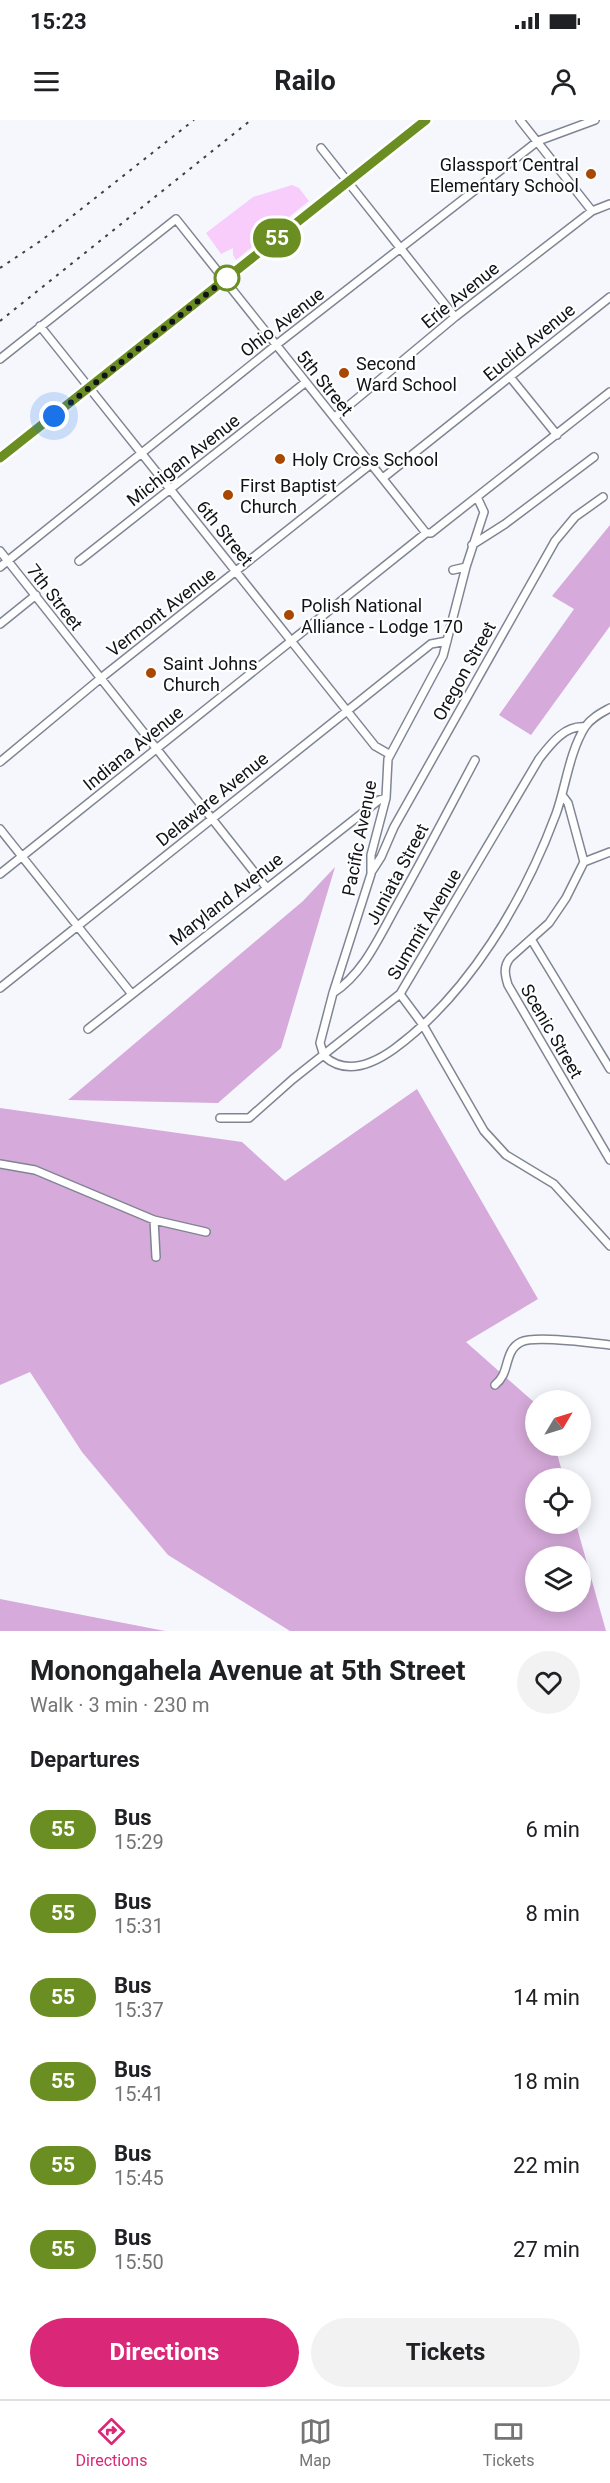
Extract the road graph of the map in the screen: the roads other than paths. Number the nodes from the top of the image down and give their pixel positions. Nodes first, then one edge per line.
1 (426, 120) edge
2 (520, 120) edge
3 (595, 120) edge
4 (538, 141) junction
5 (321, 148) dead end
6 (348, 182) junction
7 (610, 204) edge
8 (592, 210) junction
9 (401, 248) junction
10 (225, 279) junction
11 (610, 297) edge
12 (455, 317) junction
13 (40, 326) junction
14 (276, 345) junction
15 (0, 359) edge
16 (510, 377) junction
17 (306, 382) junction
18 (89, 388) junction
19 (610, 392) edge
20 (335, 417) junction
21 (557, 435) junction
22 (143, 454) junction
23 (594, 457) dead end
24 (0, 458) edge
25 (370, 464) junction
26 (383, 478) junction
27 (170, 489) junction
28 (477, 497) junction
29 (603, 498) dead end
30 (428, 533) junction
31 (472, 545) junction
32 (0, 551) edge
33 (8, 561) junction
34 (79, 561) dead end
35 (0, 567) edge
36 (466, 567) junction
37 (453, 570) dead end
38 (237, 571) junction
39 (36, 595) junction
40 (0, 624) edge
41 (291, 641) junction
42 (447, 641) junction
43 (101, 678) junction
44 (610, 708) edge
45 (347, 711) junction
46 (585, 727) junction
47 (157, 749) junction
48 (389, 754) junction
49 (475, 760) dead end
50 (0, 762) edge
51 (562, 795) junction
52 (386, 798) junction
53 (212, 818) junction
54 (0, 829) edge
55 (610, 852) edge
56 (22, 857) junction
57 (584, 862) junction
58 (0, 874) edge
59 (371, 874) junction
60 (266, 887) junction
61 (78, 926) junction
62 (531, 939) junction
63 (0, 988) edge
64 (131, 993) junction
65 (333, 993) junction
66 (400, 994) junction
67 (423, 1025) junction
68 (88, 1029) dead end
69 (324, 1056) junction
70 (610, 1069) edge
71 (220, 1118) dead end
72 (610, 1160) edge
73 (0, 1164) edge
74 (154, 1220) junction
75 (206, 1232) dead end
76 (610, 1246) edge
77 (156, 1257) dead end
78 (610, 1344) edge
79 (495, 1385) dead end

1 - 6 main road
2 - 4 street
3 - 4 street, Ohio Avenue
4 - 8 street
4 - 9 street, Ohio Avenue
5 - 6 street
6 - 9 street
6 - 10 main road
7 - 8 street, Erie Avenue
8 - 12 street, Erie Avenue
9 - 12 street
9 - 14 street, Ohio Avenue
10 - 13 street, 5th Street
10 - 14 street, 5th Street
10 - 18 main road
11 - 16 street, Euclid Avenue
12 - 20 street, Erie Avenue
13 - 15 street
13 - 18 street, 6th Street
14 - 17 street, 5th Street
14 - 22 street, Ohio Avenue
16 - 21 street
16 - 26 street, Euclid Avenue
17 - 20 street, 5th Street
17 - 27 street, Michigan Avenue
18 - 22 street, 6th Street
18 - 24 main road
19 - 21 street, Indiana Avenue
20 - 25 street, 5th Street
21 - 28 street, Indiana Avenue
22 - 27 street, 6th Street
22 - 33 street, Ohio Avenue
23 - 31 street
25 - 26 street, 5th Street
25 - 38 street, Vermont Avenue
26 - 30 street, 5th Street
27 - 34 street, Michigan Avenue
27 - 38 street, 6th Street
28 - 30 street, Indiana Avenue
28 - 31 street, Pacific Avenue
29 - 59 street, Oregon Street
30 - 41 street, Indiana Avenue
31 - 36 street, Pacific Avenue
32 - 33 street, 7th Street
33 - 35 street, Ohio Avenue
33 - 39 street, 7th Street
36 - 37 street
36 - 42 street, Pacific Avenue
38 - 41 street, 6th Street
38 - 43 street, Vermont Avenue
39 - 40 street
39 - 43 street, 7th Street
41 - 45 street, 6th Street
41 - 47 street, Indiana Avenue
42 - 45 street, Delaware Avenue
42 - 48 street, Pacific Avenue
43 - 47 street, 7th Street
43 - 50 street, Vermont Avenue
44 - 46 street
45 - 48 street, 6th Street
45 - 53 street, Delaware Avenue
46 - 51 street
46 - 66 street, Summit Avenue
47 - 53 street, 7th Street
47 - 56 street, Indiana Avenue
48 - 52 street, Pacific Avenue
49 - 65 street, Juniata Street
51 - 57 street
51 - 67 street
52 - 59 street, Pacific Avenue
52 - 60 street, Maryland Avenue
53 - 60 street, 7th Street
53 - 61 street, Delaware Avenue
54 - 56 street
55 - 57 street
56 - 58 street, Indiana Avenue
56 - 61 street
57 - 62 street, Scenic Street
59 - 65 street, Pacific Avenue
60 - 64 street, Maryland Avenue
61 - 63 street, Delaware Avenue
61 - 64 street
62 - 70 street
62 - 72 street, Scenic Street
64 - 68 street, Maryland Avenue
65 - 69 street, Pacific Avenue
66 - 67 street
66 - 69 street, Summit Avenue
67 - 69 street
67 - 76 street
69 - 71 street, Summit Avenue
73 - 74 street
74 - 75 street
74 - 77 street
78 - 79 street

